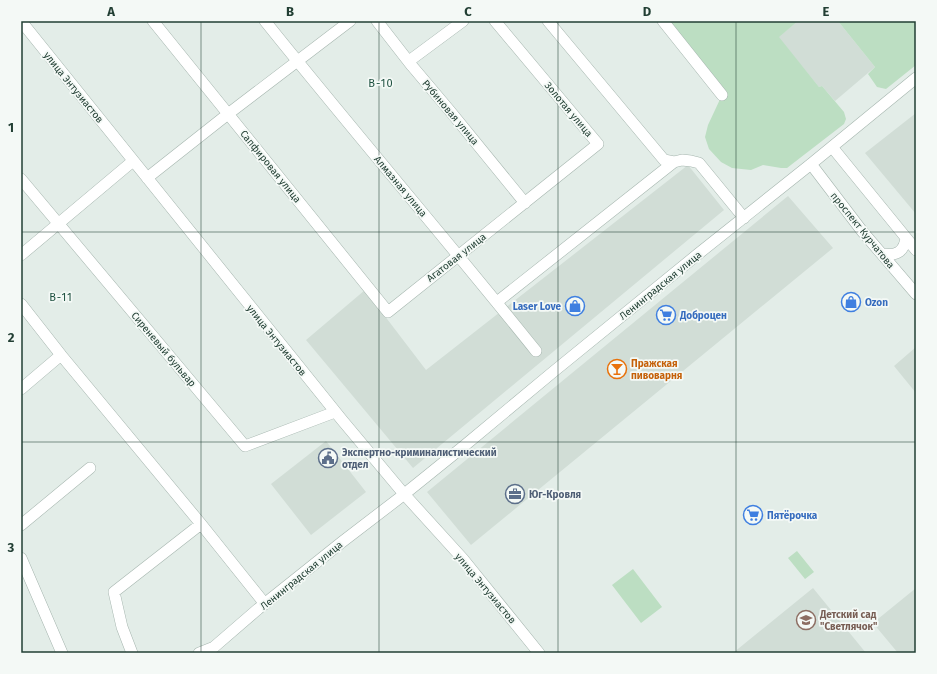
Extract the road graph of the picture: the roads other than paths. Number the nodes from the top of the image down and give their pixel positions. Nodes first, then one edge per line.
1 (21, 21) edge
2 (152, 21) edge
3 (265, 21) edge
4 (350, 21) edge
5 (377, 21) edge
6 (463, 21) edge
7 (495, 21) edge
8 (548, 21) edge
9 (663, 21) edge
10 (409, 61) junction
11 (298, 62) junction
12 (916, 79) edge
13 (722, 95) dead end
14 (228, 114) junction
15 (833, 147) junction
16 (133, 161) junction
17 (674, 162) junction
18 (812, 165) junction
19 (147, 178) junction
20 (21, 179) edge
21 (525, 203) junction
22 (744, 218) junction
23 (59, 224) junction
24 (906, 238) junction
25 (916, 250) edge
26 (883, 254) junction
27 (21, 255) edge
28 (459, 255) junction
29 (916, 294) edge
30 (497, 302) junction
31 (21, 304) edge
32 (388, 312) joint
33 (536, 351) dead end
34 (61, 355) junction
35 (21, 389) edge
36 (335, 412) junction
37 (90, 468) dead end
38 (404, 496) junction
39 (21, 524) edge
40 (201, 524) junction
41 (21, 558) edge
42 (265, 604) junction
43 (62, 653) edge
44 (132, 653) edge
45 (199, 653) edge
46 (532, 653) edge
47 (539, 653) edge

1 - 16 street, улица Энтузиастов
2 - 14 street, Сапфировая улица
3 - 11 street, Алмазная улица
4 - 11 street
5 - 10 street, Рубиновая улица
6 - 10 street
7 - 21 street, Золотая улица
8 - 17 street
9 - 13 street
10 - 21 street, Рубиновая улица
11 - 14 street
11 - 28 street, Алмазная улица
12 - 15 street, Ленинградская улица
14 - 19 street
14 - 32 street, Сапфировая улица
15 - 18 street, Ленинградская улица
15 - 24 street
16 - 19 street, улица Энтузиастов
16 - 23 street
17 - 22 street
17 - 30 street
18 - 22 street, Ленинградская улица
18 - 26 street, проспект Курчатова
18 - 38 street
19 - 36 street, улица Энтузиастов
20 - 23 street, Сиреневый бульвар
21 - 28 street, Агатовая улица
22 - 38 street, Ленинградская улица
23 - 27 street
23 - 36 street, Сиреневый бульвар
24 - 25 street
24 - 26 street
26 - 29 street, проспект Курчатова
28 - 30 street, Алмазная улица
28 - 32 street, Агатовая улица
30 - 33 street, Алмазная улица
31 - 34 street
34 - 35 street
34 - 40 street
36 - 38 street, улица Энтузиастов
37 - 39 street
38 - 42 street, Ленинградская улица
38 - 46 street
38 - 47 street, улица Энтузиастов
40 - 42 street
40 - 44 street
41 - 43 street
42 - 45 street, Ленинградская улица

